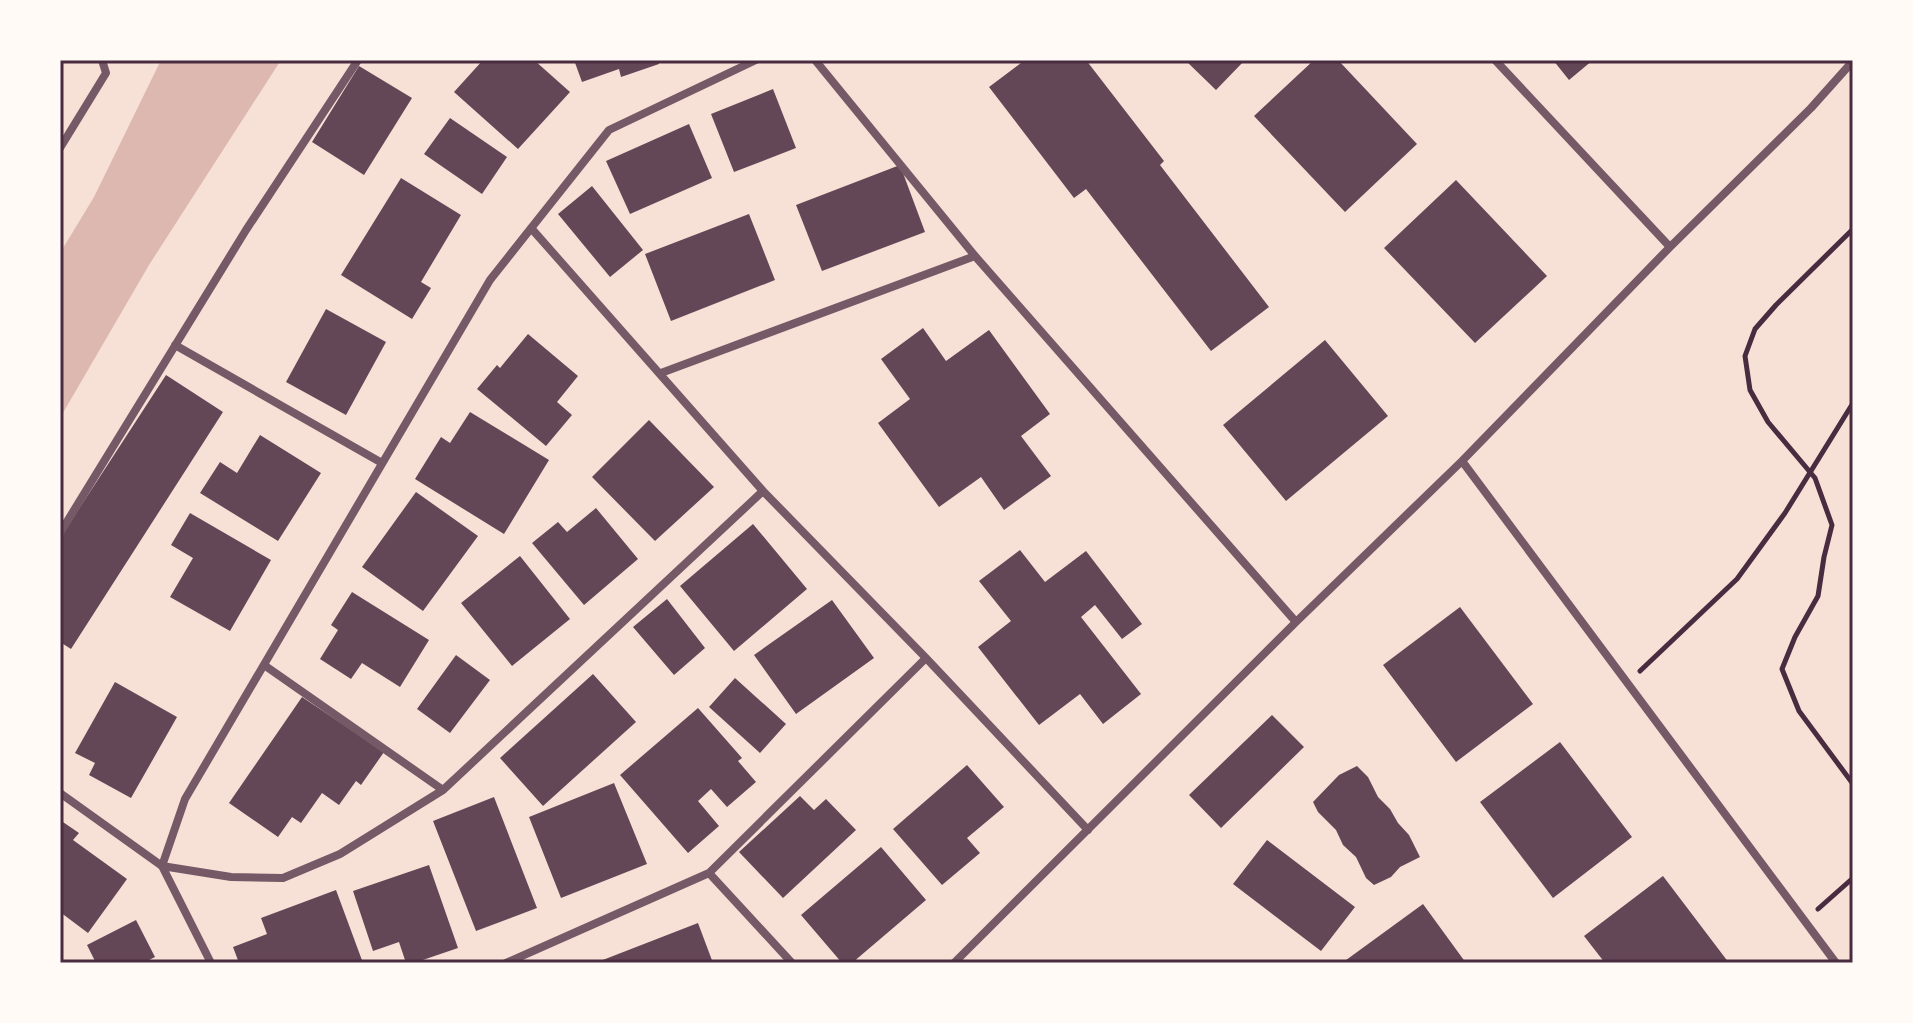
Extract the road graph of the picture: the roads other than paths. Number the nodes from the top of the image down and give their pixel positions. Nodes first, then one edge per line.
1 (102, 60) edge
2 (358, 60) edge
3 (756, 60) edge
4 (815, 60) edge
5 (1495, 60) edge
6 (1853, 61) edge
7 (60, 148) edge
8 (531, 228) junction
9 (1670, 247) junction
10 (975, 256) junction
11 (175, 345) junction
12 (661, 373) junction
13 (1462, 461) junction
14 (382, 463) junction
15 (763, 491) junction
16 (60, 533) edge
17 (1296, 622) junction
18 (926, 658) junction
19 (264, 665) junction
20 (443, 790) junction
21 (60, 793) edge
22 (1088, 830) junction
23 (162, 866) junction
24 (709, 873) junction
25 (211, 963) edge
26 (506, 963) edge
27 (792, 963) edge
28 (954, 963) edge
29 (1835, 963) edge

1 - 7 street
2 - 11 street
3 - 8 street
4 - 10 street
5 - 9 street
6 - 9 street
8 - 12 street
8 - 14 street
9 - 13 street
10 - 12 street
10 - 17 street
11 - 14 street
11 - 16 street
12 - 15 street
13 - 17 street
13 - 29 street
14 - 19 street
15 - 18 street
15 - 20 street
17 - 22 street
18 - 22 street
18 - 24 street
19 - 20 street
19 - 23 street
20 - 23 street
21 - 23 street
22 - 28 street
23 - 25 street
24 - 26 street
24 - 27 street

